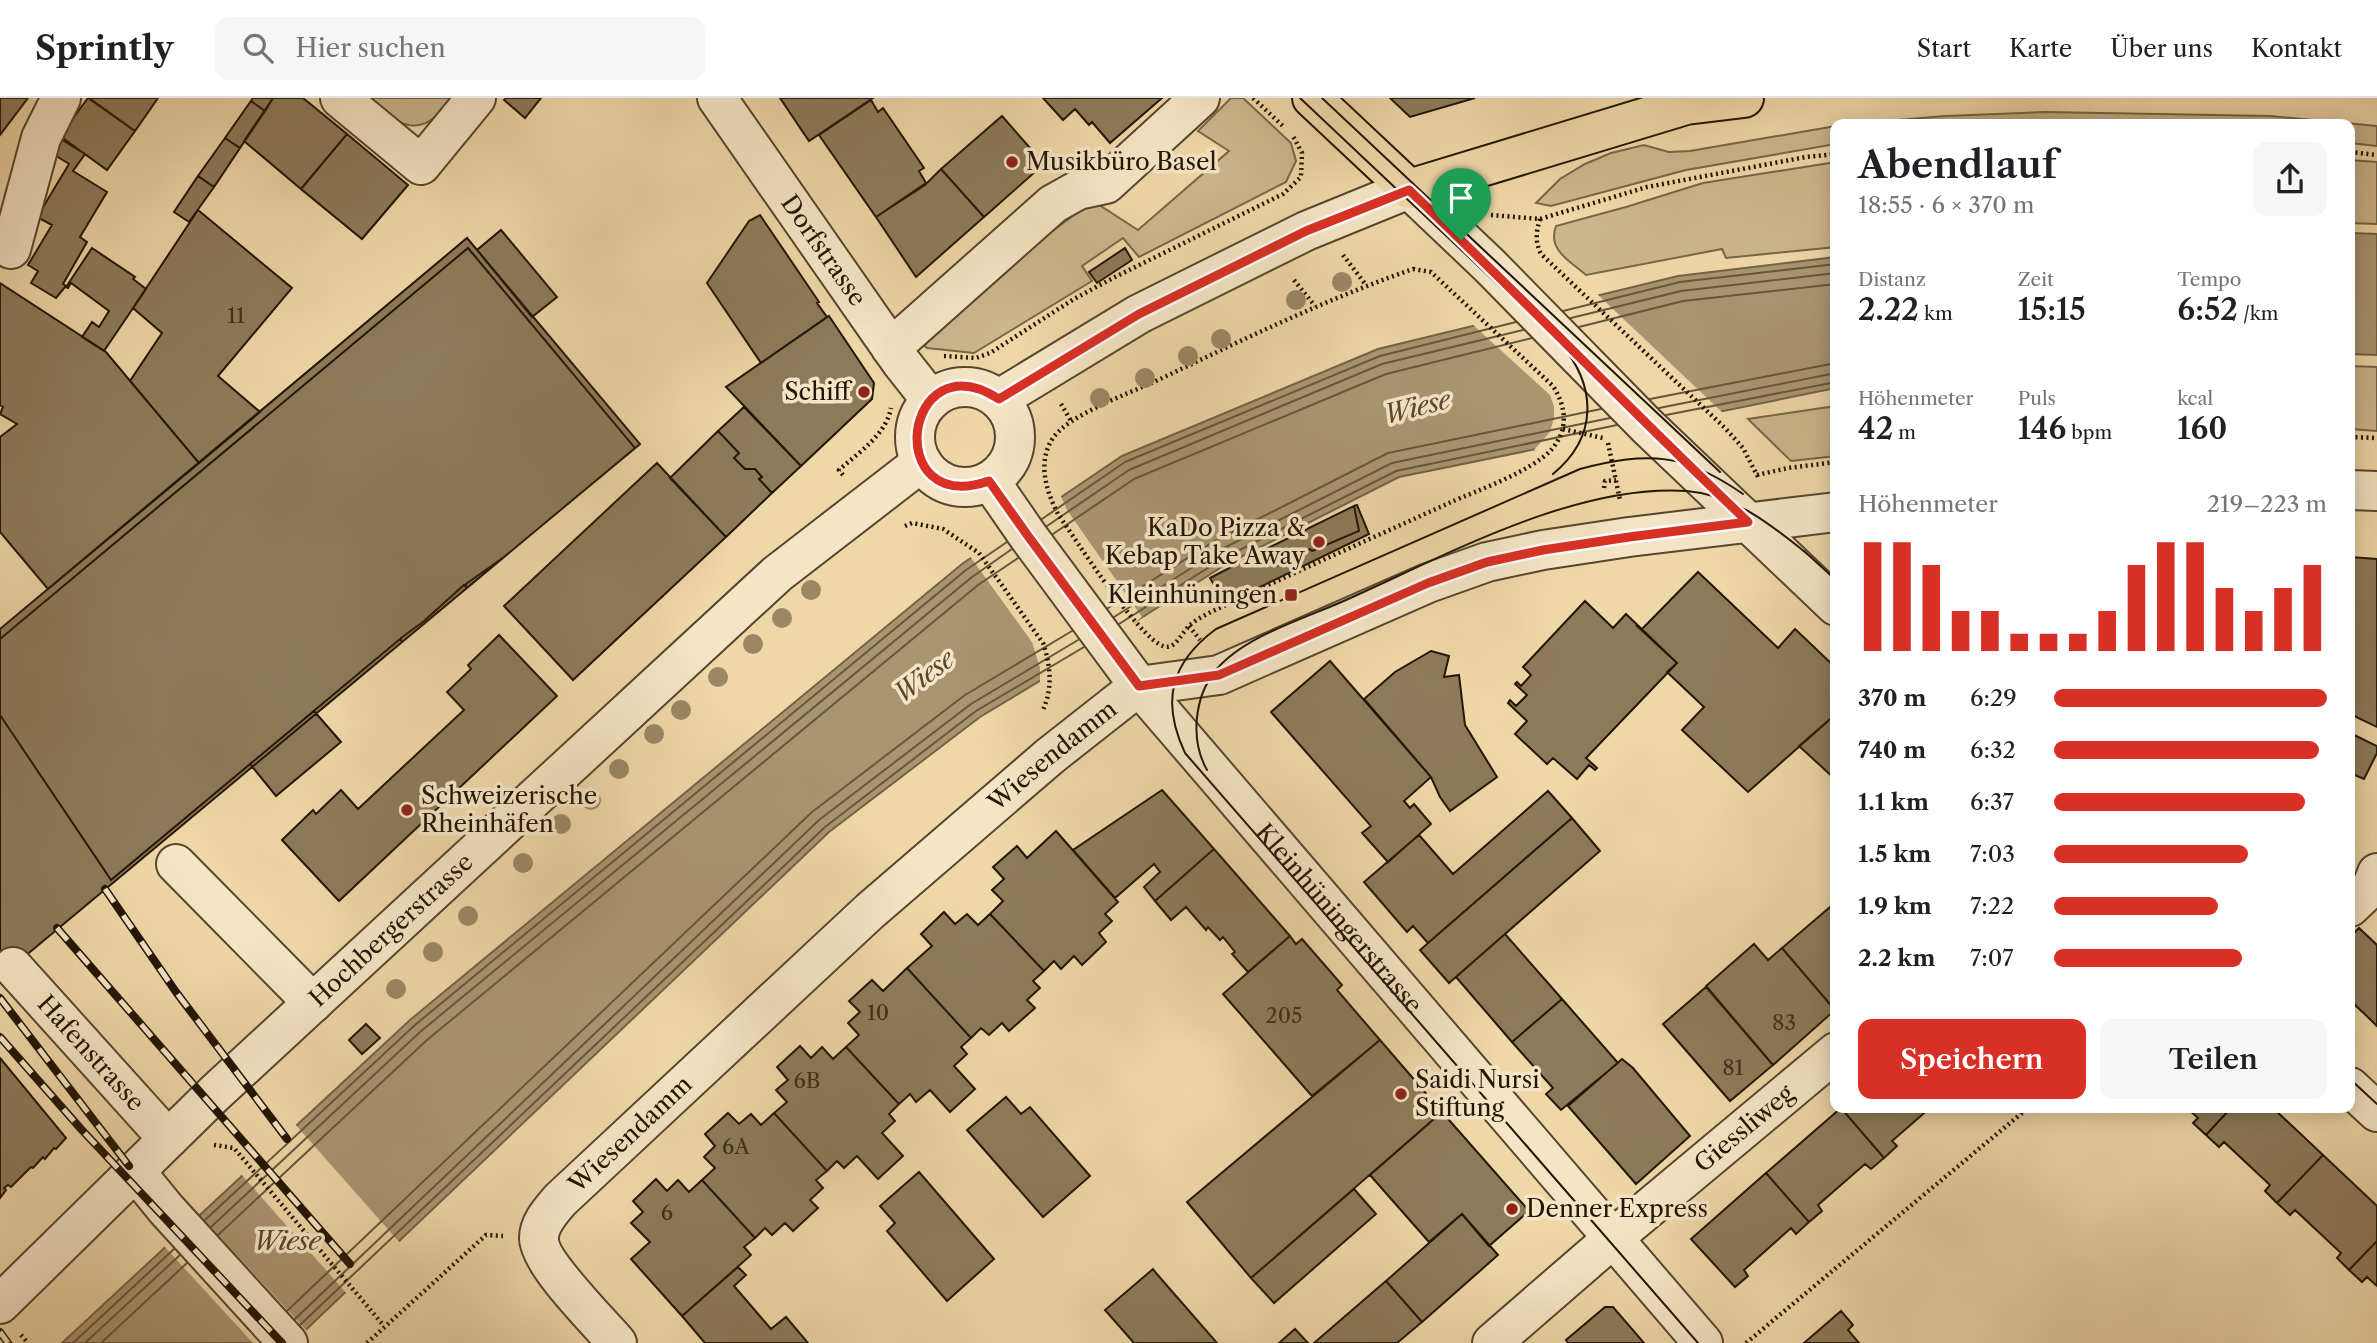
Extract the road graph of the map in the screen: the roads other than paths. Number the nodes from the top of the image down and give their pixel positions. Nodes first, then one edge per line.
1 (61, 98) edge
2 (340, 98) edge
3 (476, 98) edge
4 (717, 98) edge
5 (1199, 98) edge
6 (1312, 98) edge
7 (1744, 98) edge
8 (1409, 190) junction
9 (11, 249) dead end
10 (891, 348) junction
11 (999, 399) junction
12 (931, 400) junction
13 (922, 462) junction
14 (995, 489) junction
15 (2355, 490) edge
16 (2377, 491) edge
17 (1830, 513) edge
18 (1748, 522) junction
19 (1830, 600) edge
20 (1129, 672) junction
21 (176, 864) dead end
22 (2377, 873) edge
23 (2355, 902) edge
24 (13, 967) dead end
25 (313, 1003) junction
26 (1830, 1057) edge
27 (2355, 1092) edge
28 (2377, 1112) edge
29 (168, 1139) junction
30 (135, 1171) junction
31 (1612, 1239) junction
32 (0, 1304) edge
33 (288, 1343) edge
34 (617, 1343) edge
35 (1492, 1343) edge
36 (1703, 1343) edge

1 - 9 street
2 - 3 street
4 - 10 street, Dorfstrasse
5 - 10 street
6 - 8 main road
7 - 8 main road
8 - 11 street
8 - 18 street
10 - 12 street, Dorfstrasse
11 - 12 street
11 - 14 street
12 - 13 street
13 - 14 street
13 - 25 street, Hochbergerstrasse
14 - 20 street, Kleinhüningerstrasse
15 - 16 street
17 - 18 street, Wiesendamm
18 - 19 street
18 - 20 street, Wiesendamm
20 - 31 street, Kleinhüningerstrasse
20 - 34 street, Wiesendamm
21 - 25 street
22 - 23 street
24 - 29 street, Hafenstrasse
25 - 29 street, Hochbergerstrasse
26 - 31 street, Giessliweg
27 - 28 street
29 - 30 street, Hochbergerstrasse
30 - 32 street, Hochbergerstrasse
30 - 33 street
31 - 35 street, Giessliweg
31 - 36 street, Kleinhüningerstrasse

